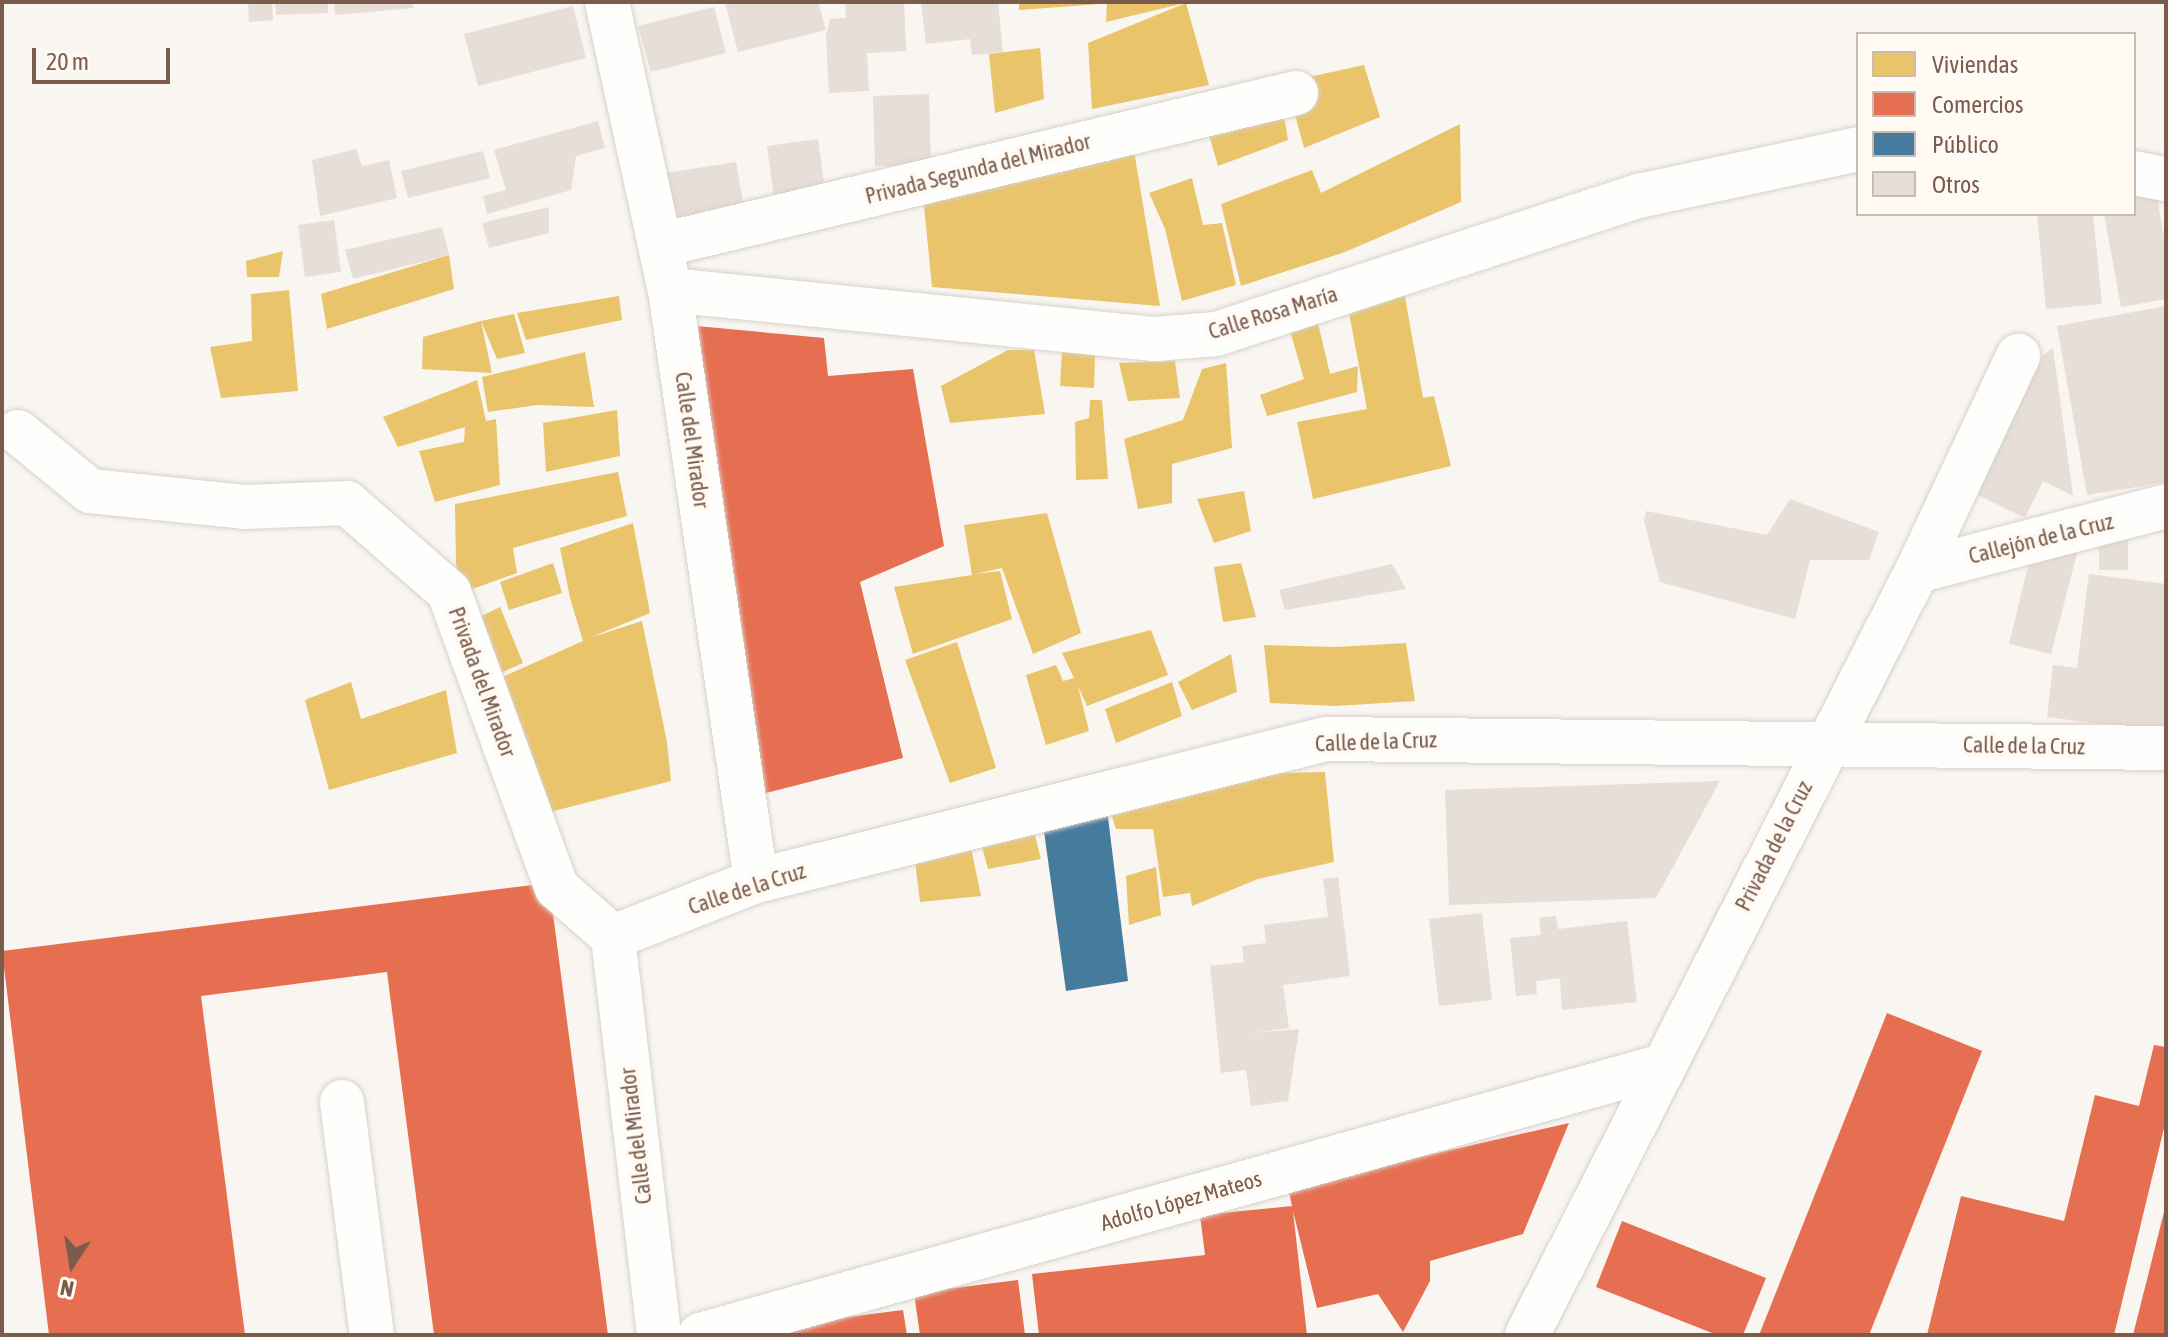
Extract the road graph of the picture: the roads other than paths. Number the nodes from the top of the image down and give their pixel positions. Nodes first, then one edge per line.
1 (614, 4) edge
2 (1296, 93) dead end
3 (1856, 149) edge
4 (2136, 173) edge
5 (2166, 179) edge
6 (661, 245) junction
7 (670, 290) junction
8 (2018, 356) dead end
9 (18, 432) dead end
10 (2166, 506) edge
11 (1917, 571) junction
12 (1826, 744) junction
13 (2166, 748) edge
14 (756, 881) junction
15 (613, 937) junction
16 (1663, 1066) junction
17 (342, 1102) dead end
18 (372, 1335) edge
19 (659, 1335) edge
20 (700, 1335) edge
21 (1527, 1335) edge

1 - 6 street, Calle del Mirador
2 - 6 street, Privada Segunda del Mirador
3 - 7 street, Calle Rosa María
4 - 5 street
6 - 7 street, Calle del Mirador
7 - 14 street, Calle del Mirador
8 - 11 street, Privada de la Cruz
9 - 15 street, Privada del Mirador
10 - 11 street, Callejón de la Cruz
11 - 12 street, Privada de la Cruz
12 - 13 street, Calle de la Cruz
12 - 14 street, Calle de la Cruz
12 - 16 street, Privada de la Cruz
14 - 15 street, Calle de la Cruz
15 - 19 street, Calle del Mirador
16 - 20 street, Adolfo López Mateos
16 - 21 street, Privada de la Cruz
17 - 18 street

